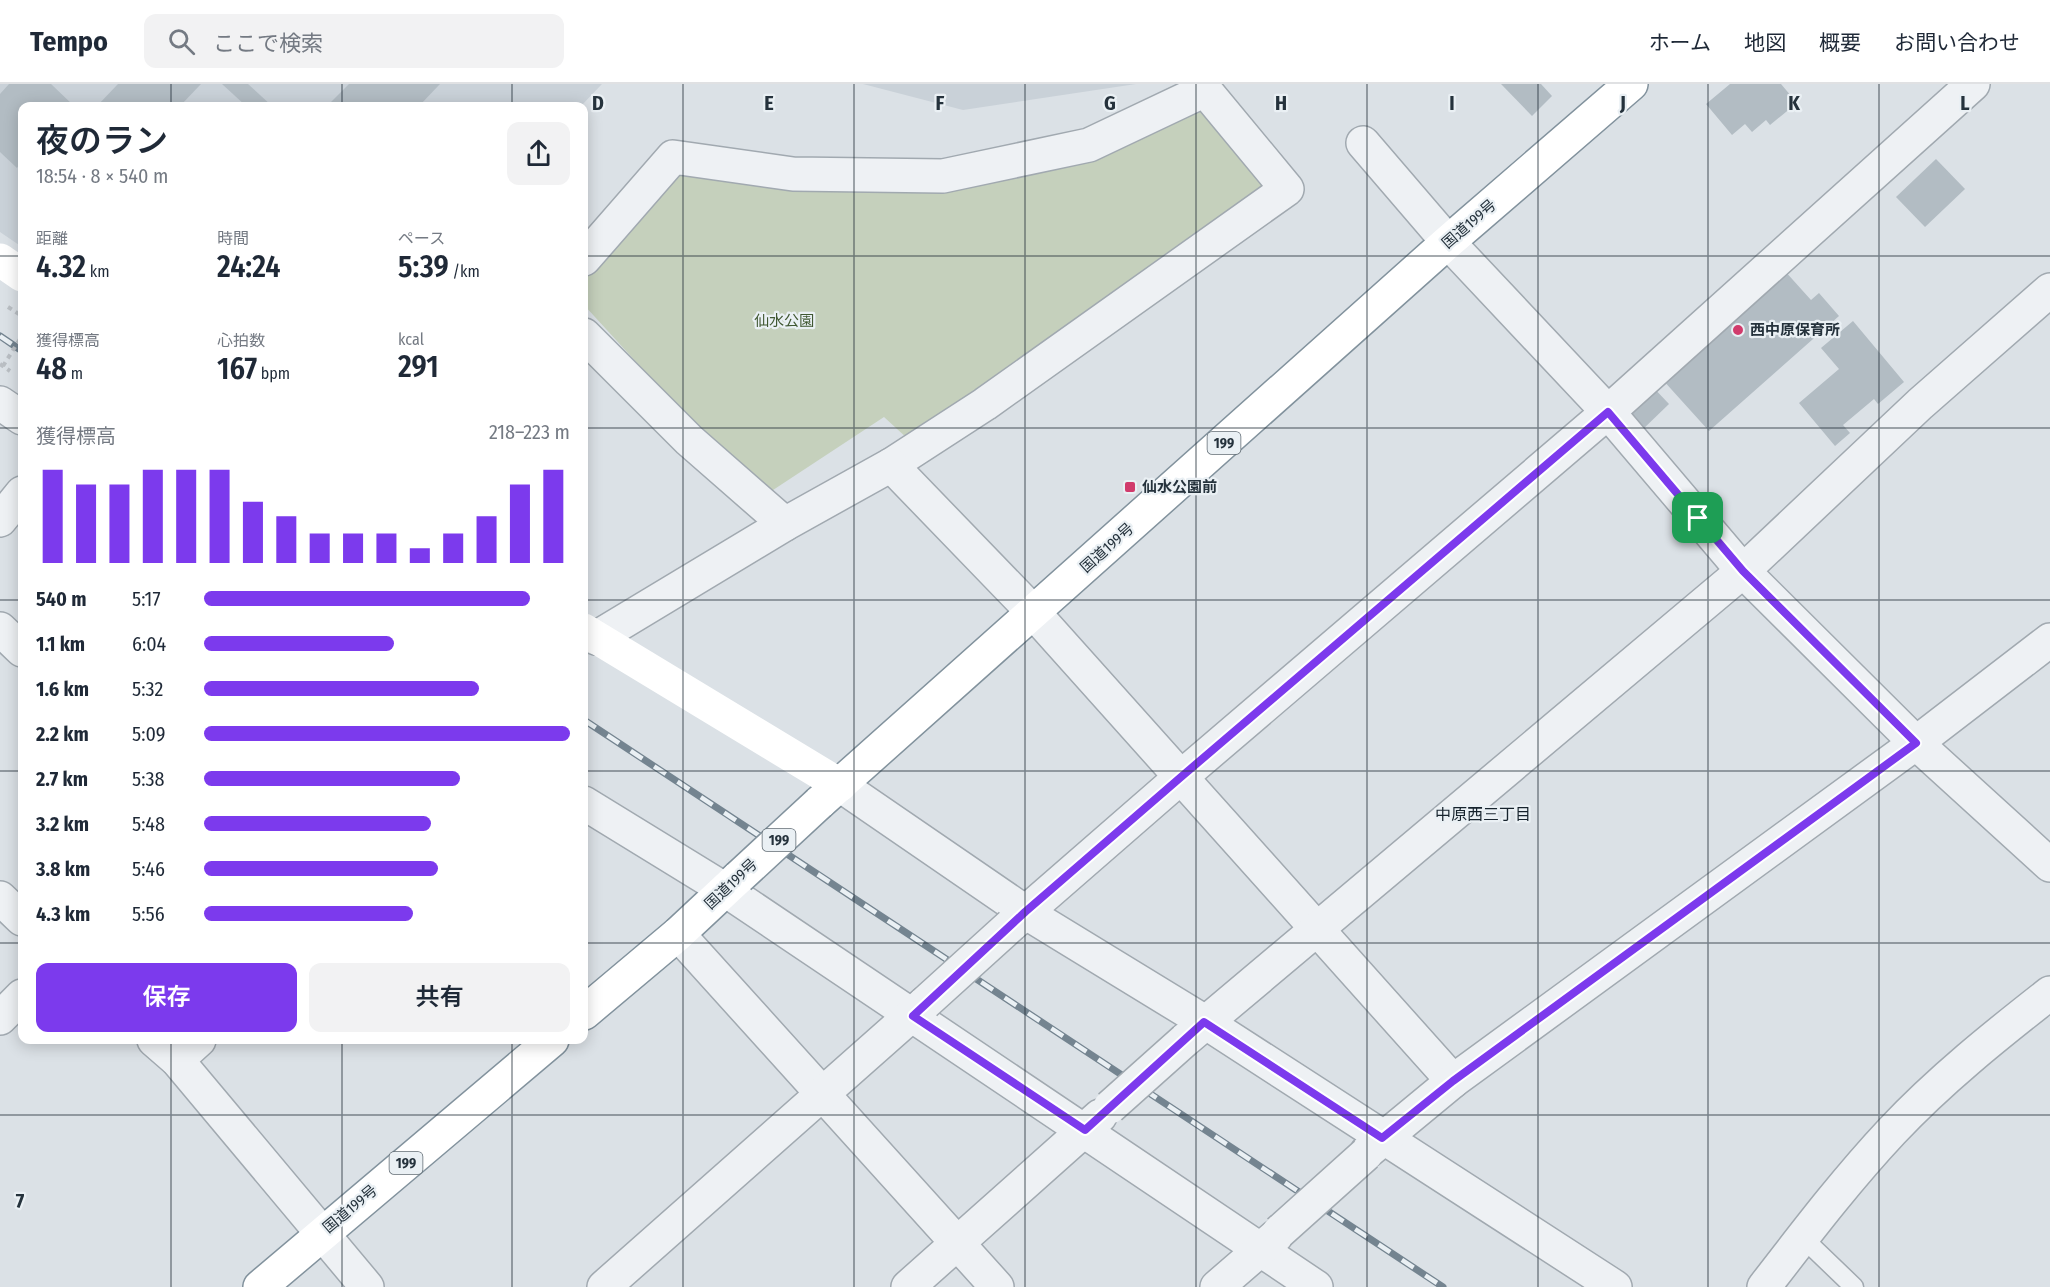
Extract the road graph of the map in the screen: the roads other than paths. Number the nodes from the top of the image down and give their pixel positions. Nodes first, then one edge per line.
1 (1631, 84) edge
2 (1973, 84) edge
3 (1363, 143) dead end
4 (1448, 242) junction
5 (588, 254) edge
6 (0, 260) edge
7 (18, 272) edge
8 (2050, 290) edge
9 (588, 339) edge
10 (0, 403) edge
11 (1608, 412) junction
12 (18, 415) edge
13 (891, 465) junction
14 (18, 498) edge
15 (0, 520) edge
16 (785, 524) junction
17 (1743, 571) junction
18 (1034, 613) junction
19 (0, 629) edge
20 (590, 634) edge
21 (2050, 640) edge
22 (18, 646) edge
23 (1916, 743) junction
24 (1181, 777) junction
25 (830, 794) junction
26 (588, 805) edge
27 (2050, 864) edge
28 (732, 883) junction
29 (0, 898) edge
30 (18, 915) edge
31 (1018, 919) junction
32 (1317, 928) junction
33 (678, 934) junction
34 (2050, 993) edge
35 (18, 1000) edge
36 (588, 1010) edge
37 (919, 1010) junction
38 (0, 1018) edge
39 (1195, 1031) junction
40 (547, 1044) edge
41 (177, 1046) edge
42 (1453, 1081) junction
43 (823, 1094) junction
44 (1085, 1130) junction
45 (1374, 1146) junction
46 (321, 1234) junction
47 (1802, 1237) junction
48 (1269, 1241) junction
49 (958, 1244) junction
50 (260, 1287) edge
51 (367, 1287) edge
52 (604, 1287) edge
53 (908, 1287) edge
54 (997, 1287) edge
55 (1217, 1287) edge
56 (1316, 1287) edge
57 (1616, 1287) edge
58 (1764, 1287) edge
59 (1854, 1287) edge

1 - 4 main road, 国道199号 / 199
2 - 11 street
3 - 4 street
4 - 11 street
4 - 18 main road, 国道199号 / 199
5 - 13 street
6 - 7 main road
8 - 17 street
9 - 16 street
10 - 12 street
11 - 17 street
11 - 24 street
13 - 16 street
13 - 18 street
14 - 15 street
16 - 20 street
17 - 23 street
17 - 32 street
18 - 24 street
18 - 25 main road, 国道199号 / 199
19 - 22 street
20 - 25 main road
21 - 23 street
23 - 27 street
23 - 42 street
24 - 31 street
24 - 32 street
25 - 28 main road, 国道199号 / 199, bridge
25 - 31 street
26 - 28 street
28 - 33 main road, 国道199号 / 199
28 - 37 street
29 - 30 street
31 - 37 street, bridge
31 - 39 street
32 - 39 street
32 - 42 street
33 - 36 main road, 国道199号 / 199
33 - 43 street
34 - 47 street
35 - 38 street
37 - 43 street
37 - 44 street
39 - 44 street, bridge
39 - 45 street
40 - 46 main road, 国道199号 / 199
41 - 46 street
42 - 45 street
43 - 49 street
43 - 52 street
44 - 48 street
44 - 49 street
45 - 48 street, bridge
45 - 57 street
46 - 50 main road, 国道199号 / 199
46 - 51 street
47 - 58 street
47 - 59 lane
48 - 55 street
48 - 56 street
49 - 53 street
49 - 54 street

